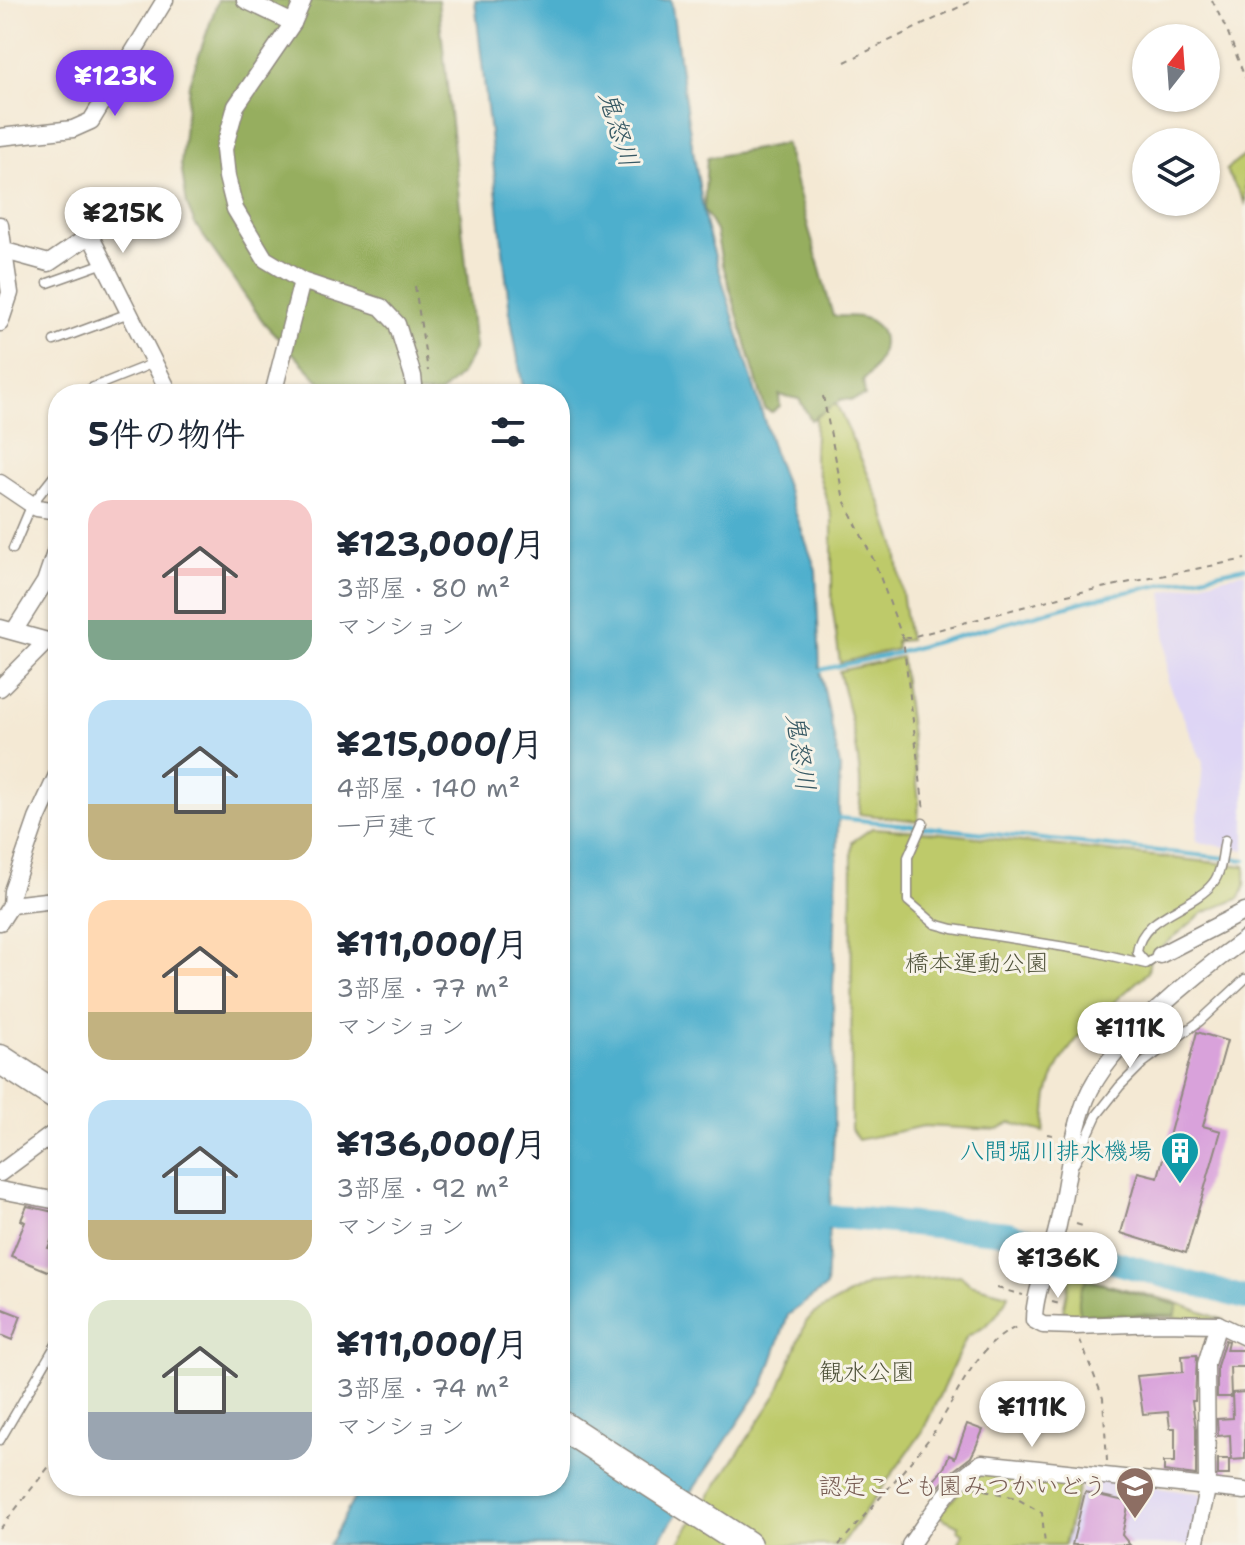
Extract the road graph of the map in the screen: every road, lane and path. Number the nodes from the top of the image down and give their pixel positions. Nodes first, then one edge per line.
1 (165, 0) edge
2 (245, 0) edge
3 (303, 0) edge
4 (974, 0) edge
5 (1212, 0) edge
6 (293, 23) junction
7 (845, 62) dead end
8 (1245, 78) edge
9 (0, 137) edge
10 (0, 225) edge
11 (5, 251) junction
12 (105, 263) junction
13 (302, 281) junction
14 (48, 283) dead end
15 (415, 286) dead end
16 (129, 313) junction
17 (0, 323) edge
18 (54, 341) dead end
19 (155, 363) junction
20 (429, 380) dead end
21 (101, 384) edge
22 (165, 384) edge
23 (276, 384) edge
24 (414, 384) edge
25 (823, 396) dead end
26 (0, 483) edge
27 (48, 484) edge
28 (32, 504) junction
29 (48, 508) edge
30 (13, 549) dead end
31 (1245, 559) edge
32 (48, 573) edge
33 (7, 629) edge
34 (903, 639) junction
35 (48, 641) edge
36 (48, 646) edge
37 (0, 688) edge
38 (48, 795) edge
39 (922, 827) joint
40 (1225, 840) dead end
41 (8, 896) edge
42 (48, 899) edge
43 (1245, 911) edge
44 (0, 922) edge
45 (1245, 939) edge
46 (1153, 959) junction
47 (1245, 979) edge
48 (0, 1059) edge
49 (48, 1090) edge
50 (48, 1137) edge
51 (0, 1173) edge
52 (1066, 1184) junction
53 (0, 1190) edge
54 (48, 1199) edge
55 (997, 1288) dead end
56 (1037, 1298) junction
57 (1034, 1320) junction
58 (1218, 1324) junction
59 (1076, 1326) junction
60 (1245, 1337) edge
61 (48, 1358) edge
62 (570, 1430) edge
63 (0, 1440) edge
64 (48, 1468) edge
65 (1108, 1478) junction
66 (961, 1479) junction
67 (1207, 1489) junction
68 (1245, 1491) edge
69 (0, 1529) edge
70 (747, 1545) edge
71 (839, 1545) edge
72 (910, 1545) edge
73 (1045, 1545) edge
74 (1195, 1545) edge

1 - 9 street
2 - 6 street
3 - 6 street
4 - 7 path
5 - 8 path
6 - 13 street
10 - 11 street
11 - 12 street
11 - 17 street
12 - 14 lane
12 - 16 street
13 - 23 street
13 - 24 street
15 - 20 path
16 - 18 lane
16 - 19 street
19 - 21 lane
19 - 22 street
25 - 34 path
26 - 28 street
27 - 28 lane
28 - 29 street
28 - 30 lane
31 - 34 path
32 - 33 street
33 - 35 street
34 - 39 path
36 - 37 street
38 - 41 street
39 - 46 lane
40 - 46 lane
41 - 42 street
41 - 44 street
43 - 46 street
45 - 52 street
47 - 52 lane
48 - 49 highway
50 - 51 street
52 - 56 street
53 - 54 street
55 - 56 path
56 - 57 street
57 - 59 street
57 - 71 path
58 - 59 street
58 - 60 street
58 - 67 street
59 - 65 path
61 - 63 lane
62 - 70 highway
64 - 69 path
65 - 66 street
65 - 67 street
66 - 72 street
66 - 73 path
67 - 68 street
67 - 74 street

